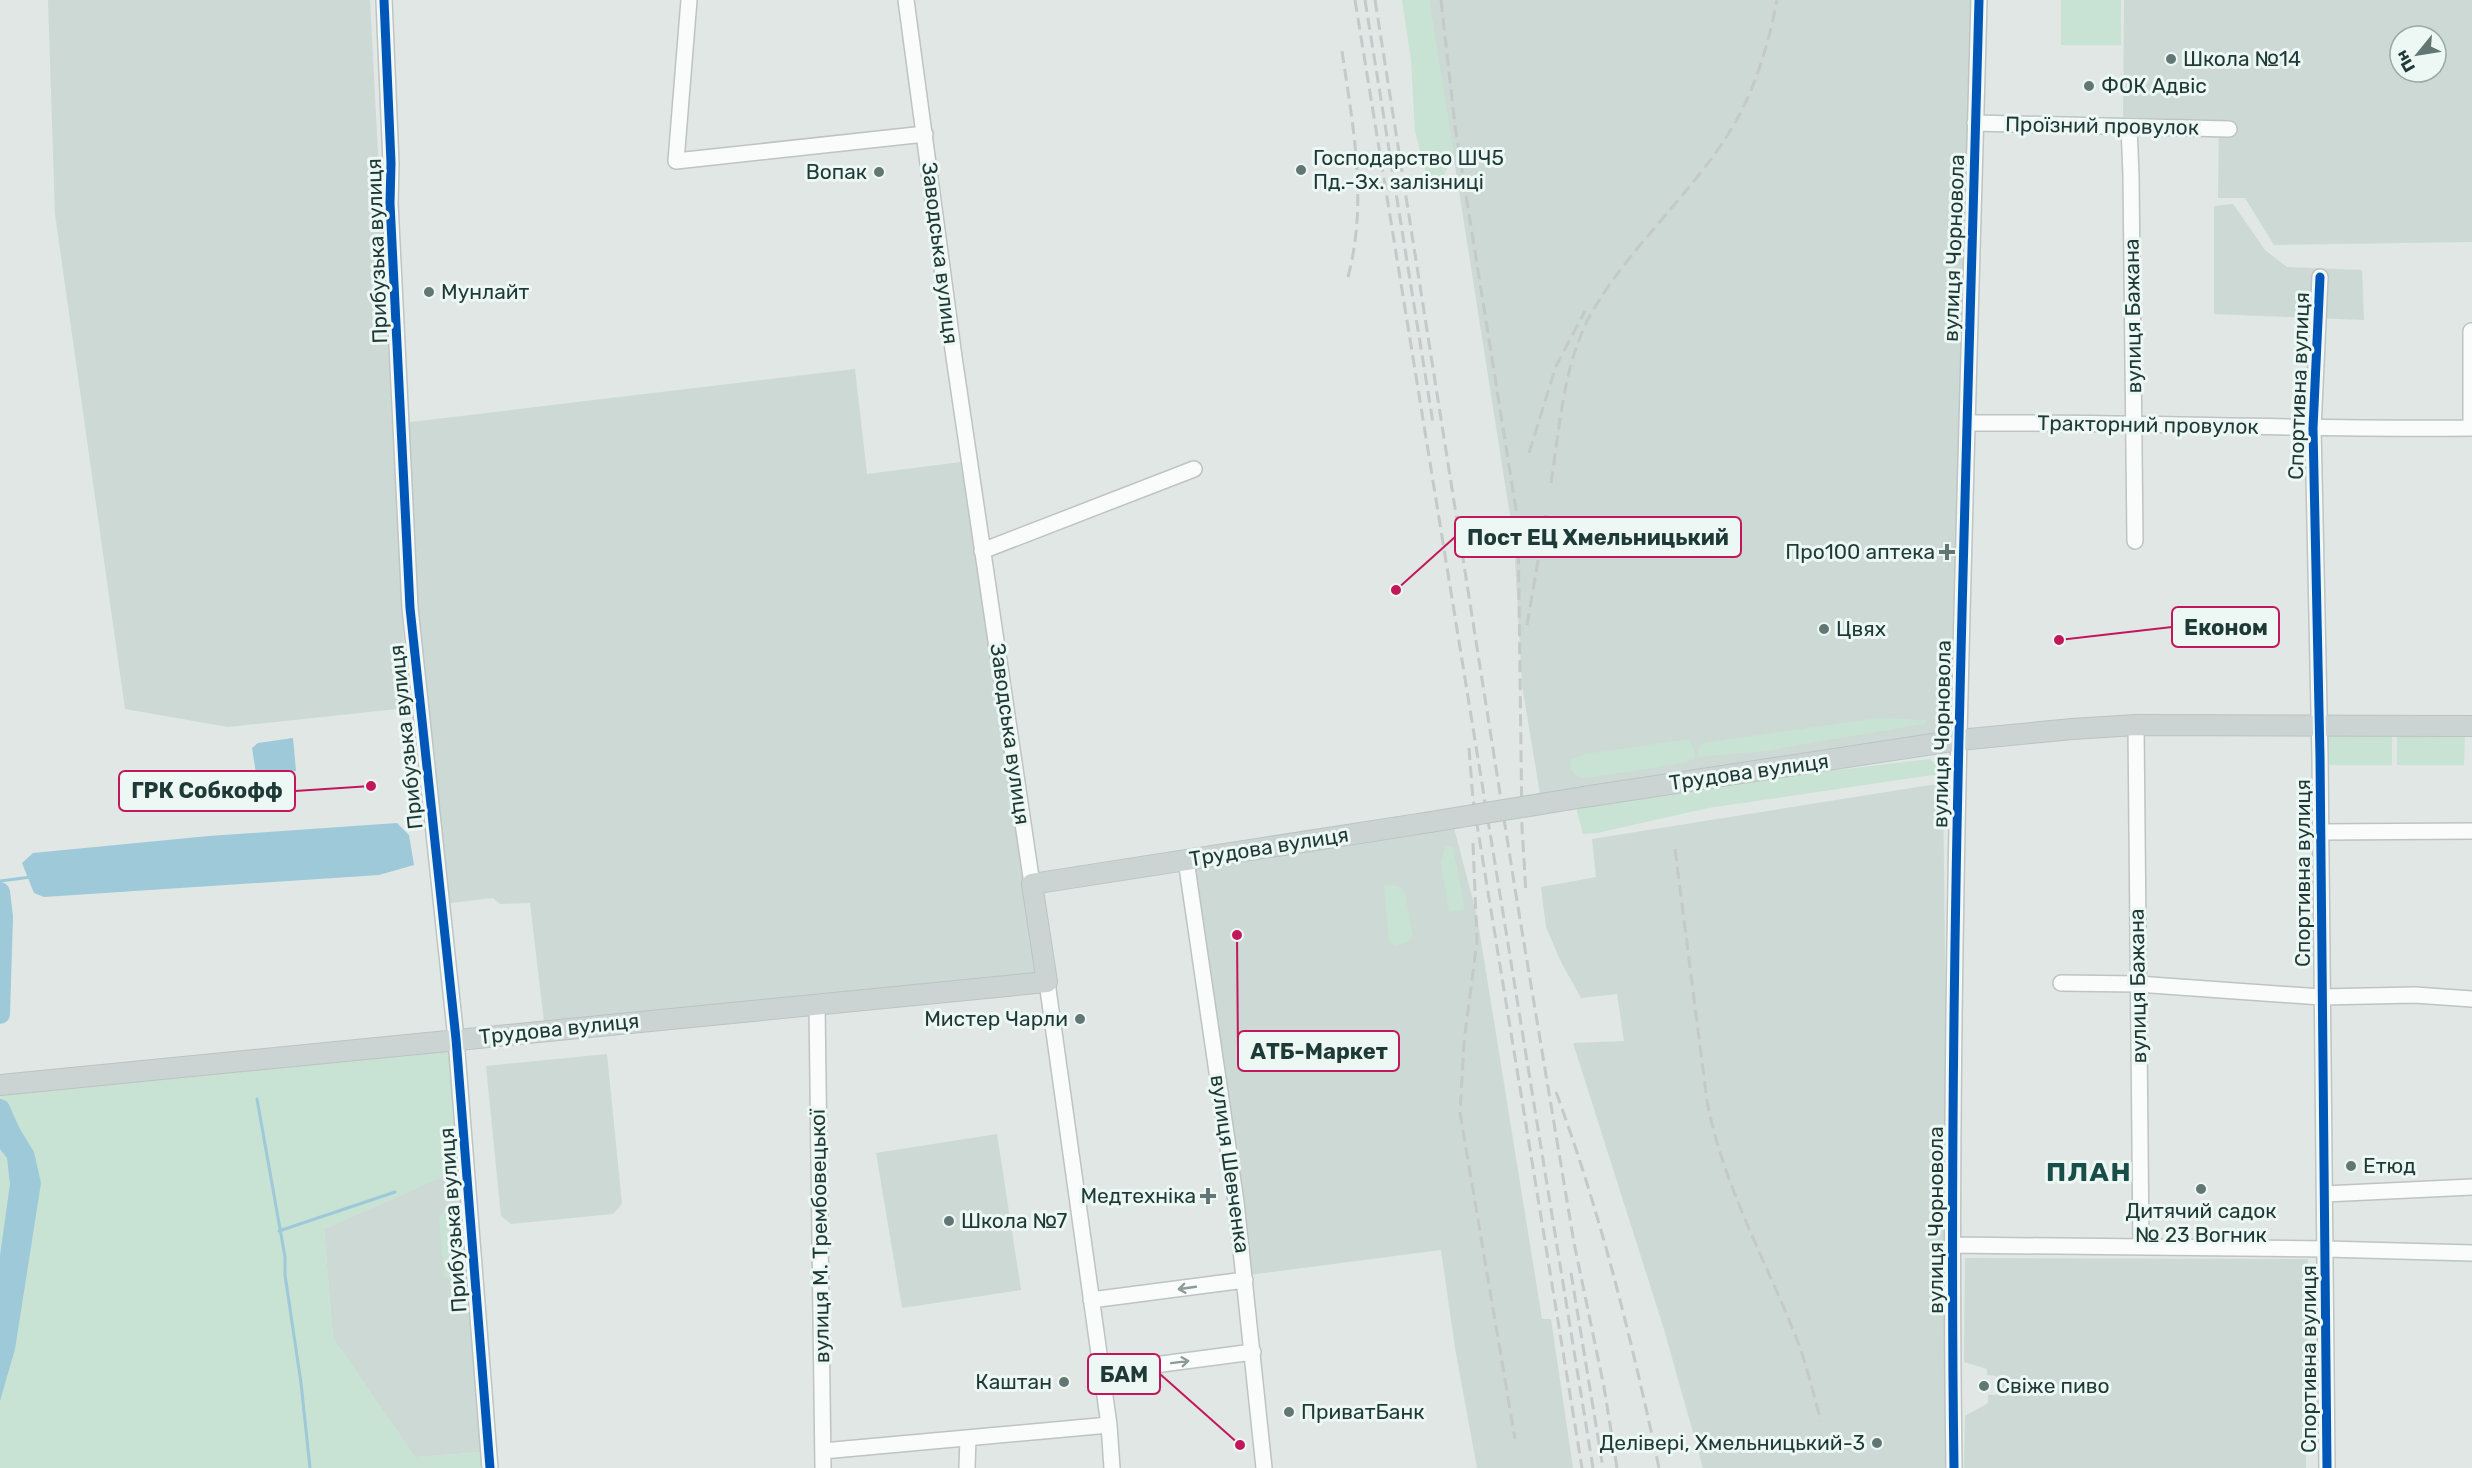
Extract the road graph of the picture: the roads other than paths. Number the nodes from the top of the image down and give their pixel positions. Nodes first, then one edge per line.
1 (384, 0) edge
2 (689, 0) edge
3 (906, 0) edge
4 (1978, 0) edge
5 (1975, 123) junction
6 (2129, 127) junction
7 (2229, 129) dead end
8 (925, 134) junction
9 (2320, 278) dead end
10 (2471, 331) edge
11 (2134, 422) junction
12 (1967, 423) junction
13 (2313, 428) junction
14 (2471, 428) edge
15 (1194, 469) dead end
16 (2135, 541) dead end
17 (982, 551) junction
18 (2320, 725) junction
19 (2136, 726) junction
20 (2472, 726) edge
21 (1959, 740) junction
22 (2472, 831) edge
23 (2321, 832) junction
24 (1186, 860) junction
25 (1032, 884) junction
26 (1047, 982) junction
27 (2061, 983) dead end
28 (2137, 984) junction
29 (2321, 997) junction
30 (2472, 999) edge
31 (817, 1004) junction
32 (456, 1039) junction
33 (0, 1085) edge
34 (2472, 1186) edge
35 (2325, 1194) junction
36 (1952, 1245) junction
37 (2141, 1247) junction
38 (2326, 1248) junction
39 (2472, 1253) edge
40 (1245, 1280) junction
41 (1091, 1300) junction
42 (1253, 1352) junction
43 (1101, 1372) junction
44 (1109, 1425) junction
45 (968, 1438) junction
46 (823, 1451) junction
47 (490, 1468) edge
48 (823, 1468) edge
49 (967, 1468) edge
50 (1112, 1468) edge
51 (1264, 1468) edge
52 (1954, 1468) edge
53 (2327, 1468) edge

1 - 32 street, Прибузька вулиця
2 - 8 street
3 - 8 street, Заводська вулиця
4 - 5 street, вулиця Чорновола
5 - 6 street, Проїзний провулок
5 - 12 street, вулиця Чорновола
6 - 7 street, Проїзний провулок
6 - 11 street, вулиця Бажана
8 - 17 street, Заводська вулиця
9 - 13 street, Спортивна вулиця
10 - 14 street
11 - 12 street, Тракторний провулок
11 - 13 street, Тракторний провулок
11 - 16 street, вулиця Бажана
12 - 21 street, вулиця Чорновола
13 - 14 street, Тракторний провулок
13 - 18 street, Спортивна вулиця
15 - 17 street
17 - 25 street, Заводська вулиця
18 - 19 main road, Трудова вулиця
18 - 20 main road, Трудова вулиця
18 - 23 street, Спортивна вулиця
19 - 21 main road, Трудова вулиця
19 - 28 street, вулиця Бажана
21 - 24 main road, Трудова вулиця, bridge
21 - 36 street, вулиця Чорновола
22 - 23 street
23 - 29 street, Спортивна вулиця
24 - 25 main road, Трудова вулиця
24 - 40 street, вулиця Шевченка
25 - 26 main road, Заводська вулиця
26 - 31 main road, Трудова вулиця
26 - 41 street, Заводська вулиця
27 - 28 street
28 - 29 street
28 - 37 street, вулиця Бажана
29 - 30 street
29 - 35 street, Спортивна вулиця
31 - 32 main road, Трудова вулиця
31 - 46 street, вулиця М. Трембовецької
32 - 33 main road, Трудова вулиця
32 - 47 street, Прибузька вулиця
34 - 35 street
35 - 38 street, Спортивна вулиця
36 - 37 street
36 - 52 street, вулиця Чорновола
37 - 38 street
38 - 39 street
38 - 53 street, Спортивна вулиця
40 -> 41 street
40 - 42 street, вулиця Шевченка
41 - 43 street, Заводська вулиця
43 -> 42 street
42 - 51 street, вулиця Шевченка
43 - 44 street, Заводська вулиця
44 - 45 street
44 - 50 street, Заводська вулиця
45 - 46 street
45 - 49 street
46 - 48 street, вулиця М. Трембовецької

